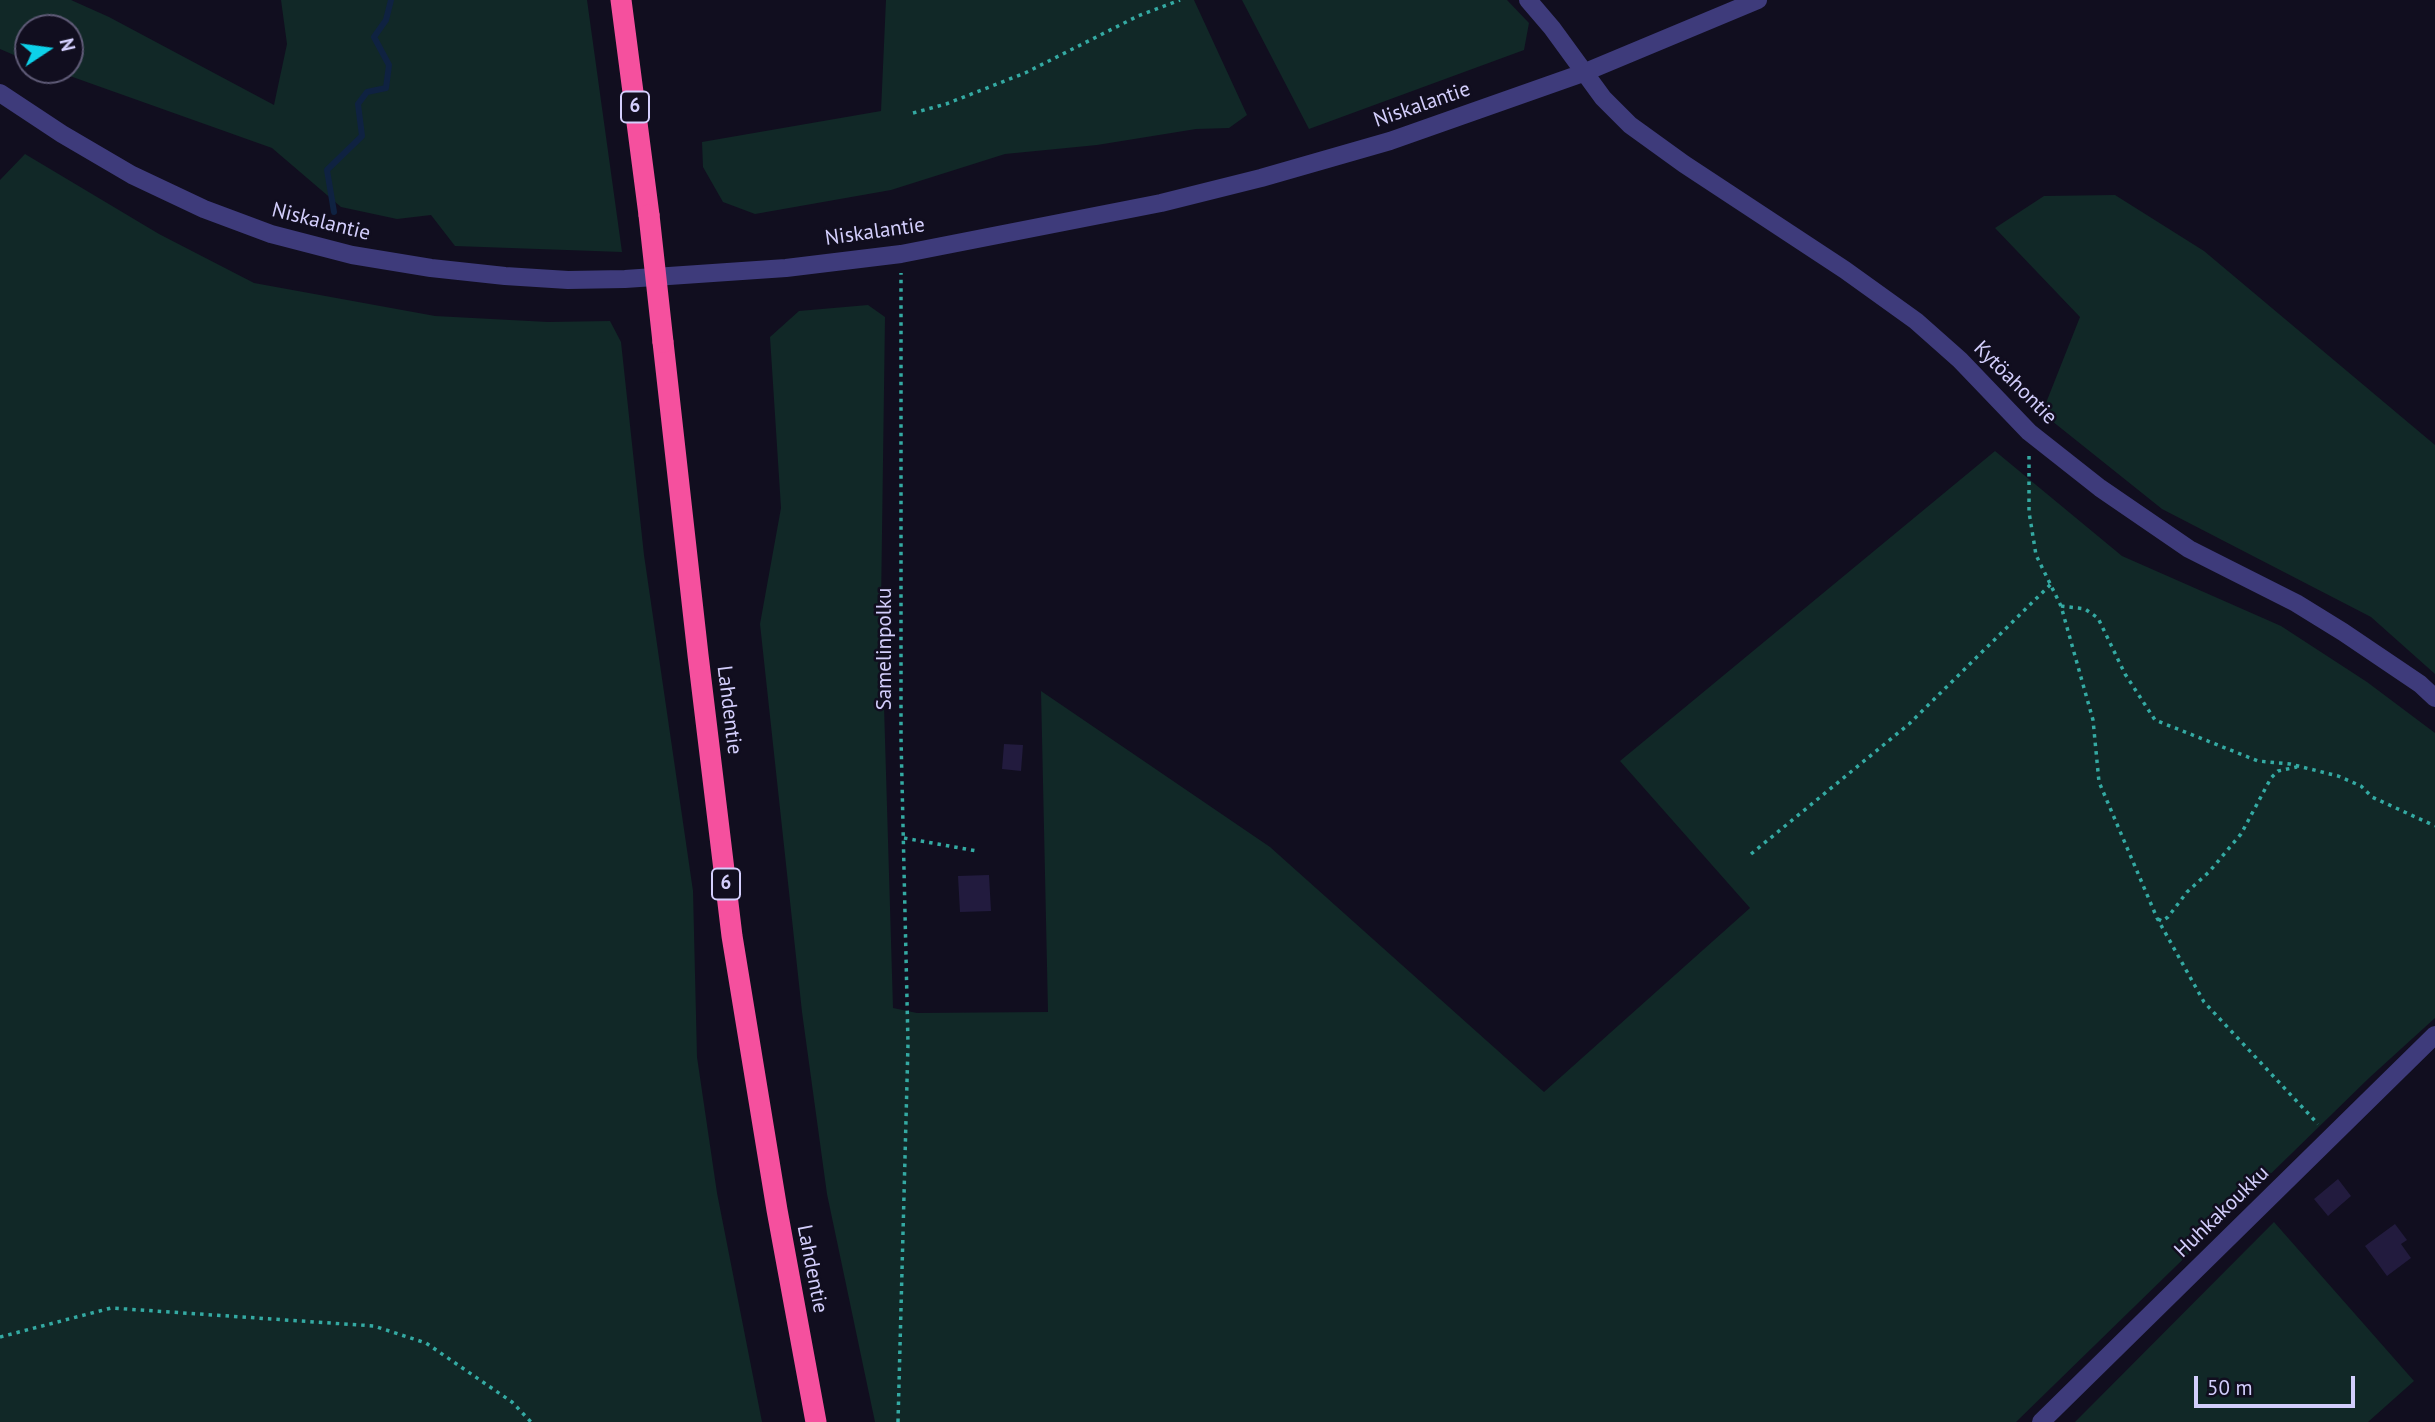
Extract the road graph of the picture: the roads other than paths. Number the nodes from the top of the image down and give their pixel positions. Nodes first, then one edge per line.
1 (621, 0) edge
2 (1528, 0) edge
3 (1758, 0) edge
4 (1583, 73) junction
5 (0, 93) edge
6 (2435, 698) edge
7 (2435, 1035) edge
8 (816, 1422) edge
9 (2041, 1422) edge

1 - 8 highway, Lahdentie / 6, bridge
2 - 4 street, Kytöahontie
3 - 4 street, Niskalantie
4 - 5 street, Niskalantie
4 - 6 street, Kytöahontie
7 - 9 street, Huhkakoukku

